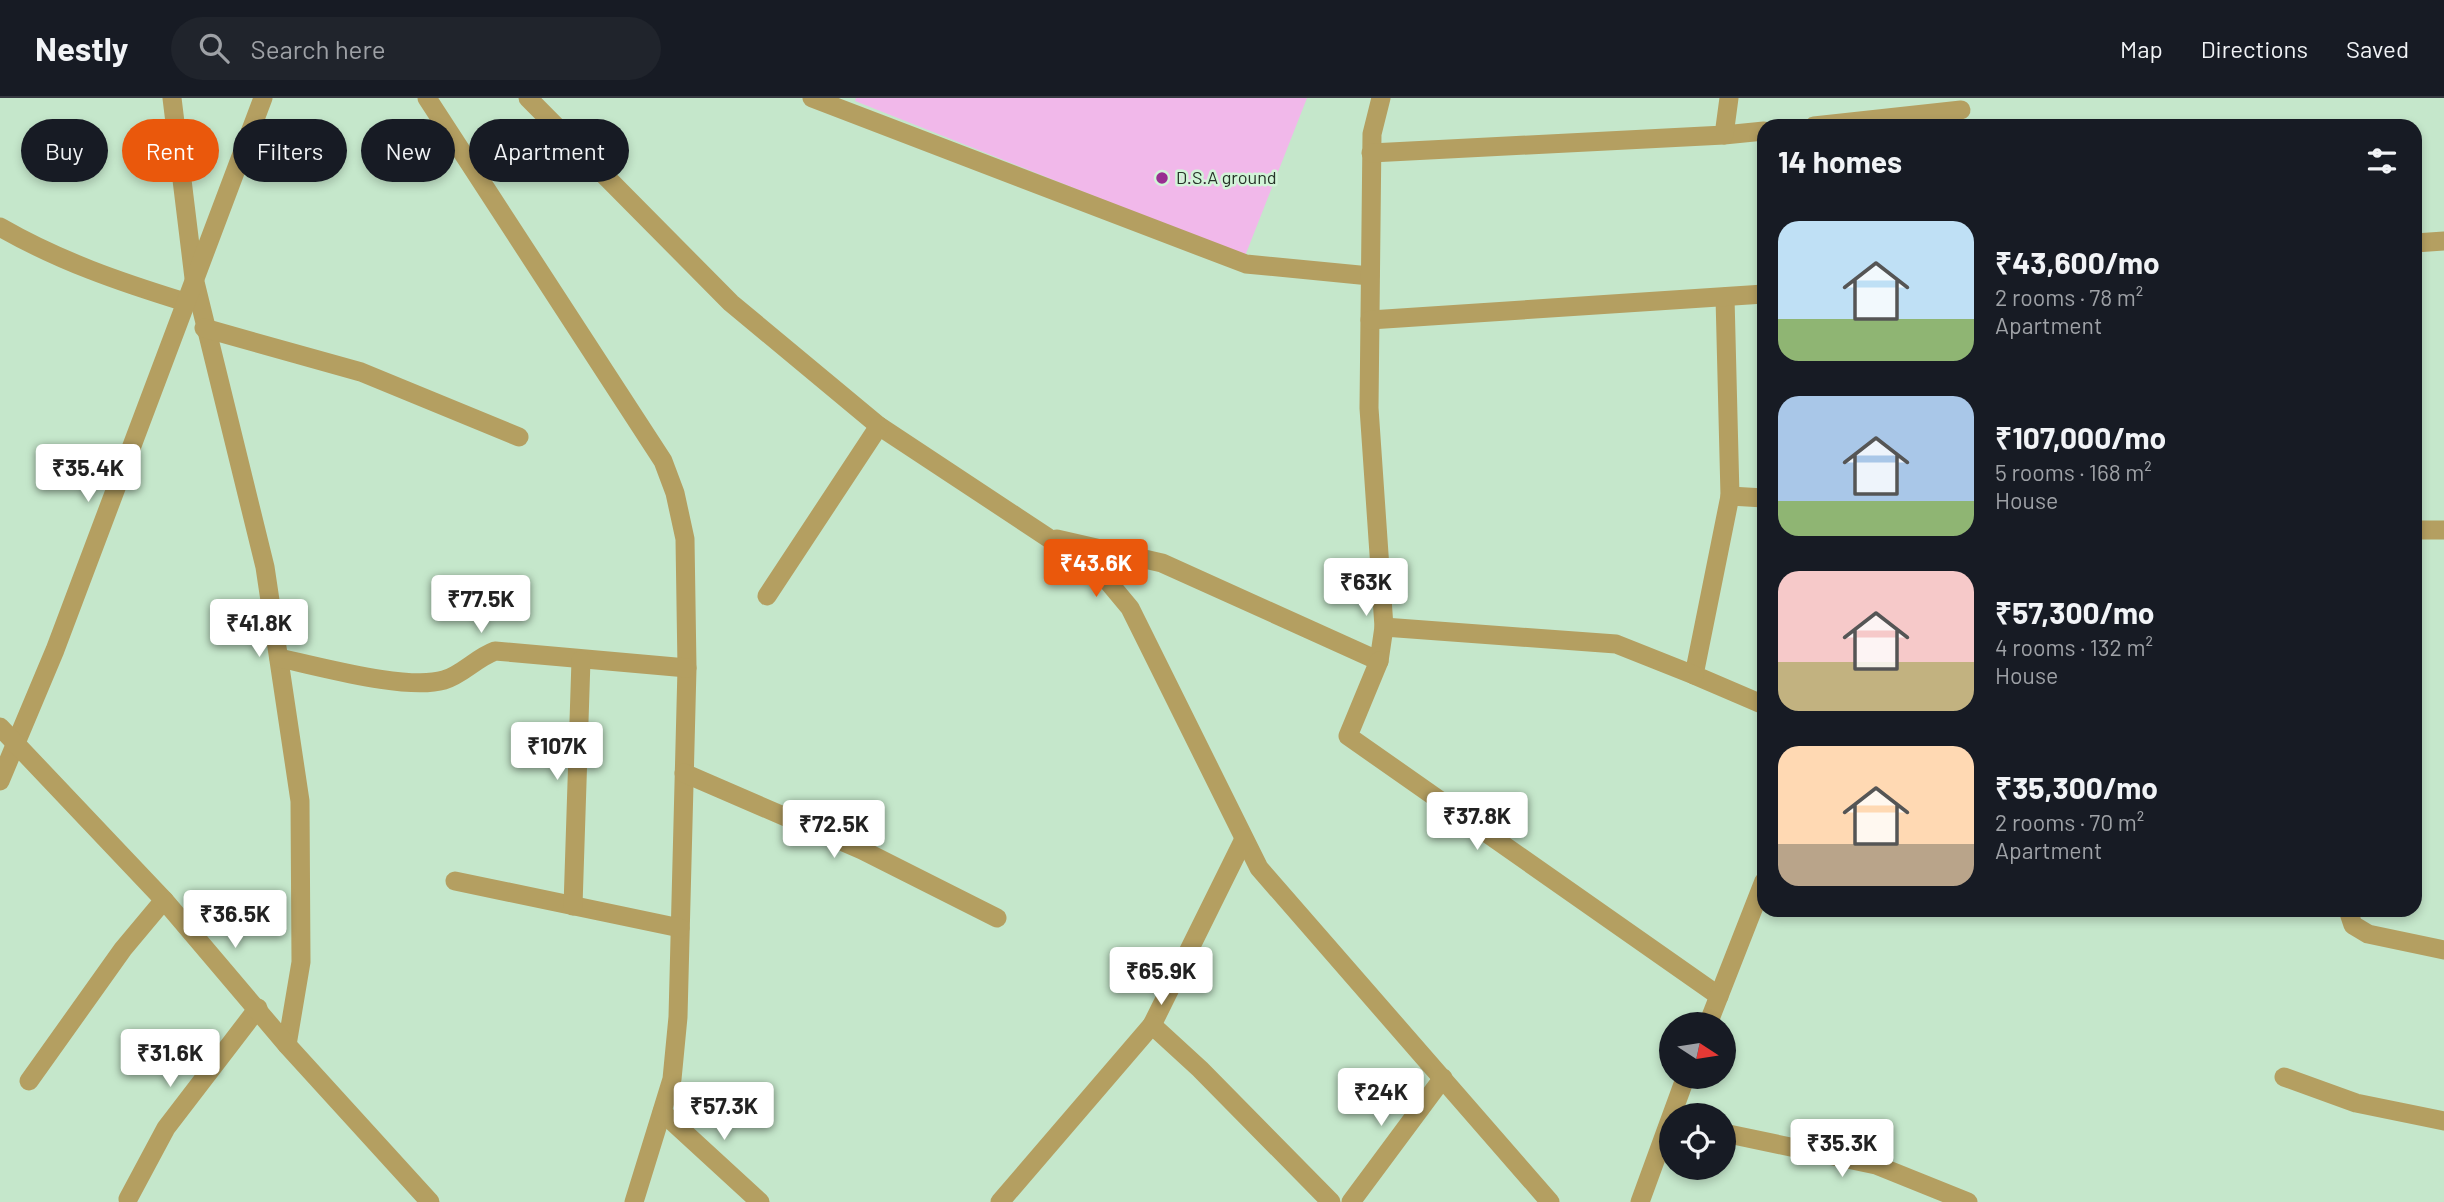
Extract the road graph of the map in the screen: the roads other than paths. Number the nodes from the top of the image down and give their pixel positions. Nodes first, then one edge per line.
1 (172, 98) edge
2 (263, 98) edge
3 (428, 98) edge
4 (528, 98) edge
5 (812, 98) edge
6 (1381, 98) edge
7 (1729, 98) edge
8 (1961, 111) edge
9 (1883, 119) edge
10 (1757, 132) edge
11 (1724, 135) junction
12 (1371, 153) junction
13 (0, 227) edge
14 (2444, 241) edge
15 (2422, 243) edge
16 (1370, 276) junction
17 (194, 278) junction
18 (1757, 295) edge
19 (1725, 297) junction
20 (185, 302) junction
21 (1370, 320) junction
22 (204, 328) junction
23 (879, 426) junction
24 (519, 437) dead end
25 (1730, 496) junction
26 (1757, 498) edge
27 (2422, 530) edge
28 (2444, 530) edge
29 (1050, 538) junction
30 (767, 596) dead end
31 (1384, 627) junction
32 (279, 658) junction
33 (581, 660) junction
34 (1379, 661) junction
35 (687, 668) junction
36 (1694, 675) junction
37 (1757, 702) edge
38 (6, 728) edge
39 (684, 773) junction
40 (0, 781) edge
41 (1244, 839) junction
42 (455, 881) dead end
43 (1757, 899) edge
44 (164, 900) junction
45 (573, 906) junction
46 (2350, 917) edge
47 (997, 918) dead end
48 (680, 928) junction
49 (2444, 950) edge
50 (1719, 996) junction
51 (258, 1008) junction
52 (1713, 1012) edge
53 (1152, 1025) junction
54 (287, 1045) junction
55 (2284, 1077) dead end
56 (1443, 1078) junction
57 (29, 1081) dead end
58 (662, 1112) junction
59 (2444, 1121) edge
60 (1736, 1136) edge
61 (1659, 1150) edge
62 (128, 1199) dead end
63 (423, 1199) edge
64 (634, 1202) edge
65 (760, 1202) edge
66 (1000, 1202) edge
67 (1331, 1202) edge
68 (1351, 1202) edge
69 (1550, 1202) edge
70 (1640, 1202) edge
71 (1968, 1202) edge

1 - 17 street
2 - 17 street
3 - 35 street
4 - 23 street
5 - 16 street
6 - 12 street
7 - 11 street
8 - 9 street
10 - 11 street
11 - 12 street
12 - 16 street
13 - 20 street
14 - 15 street
16 - 21 street
17 - 20 street
17 - 22 street
18 - 19 street
19 - 21 street
19 - 25 street
20 - 38 street
21 - 31 street
22 - 24 street
22 - 32 street
23 - 29 street
23 - 30 street
25 - 26 street
25 - 36 street
27 - 28 street
29 - 34 street
29 - 41 street
31 - 34 street
31 - 36 street
32 - 33 street
32 - 54 street
33 - 35 street
33 - 45 street
34 - 50 street
35 - 39 street
36 - 37 street
38 - 40 street
38 - 44 street
39 - 47 street
39 - 48 street
41 - 53 street
41 - 56 street
42 - 45 street
43 - 50 street
44 - 51 street
44 - 57 street
45 - 48 street
46 - 49 street
48 - 58 street
50 - 52 street
51 - 54 street
51 - 62 street
53 - 66 street
53 - 67 street
54 - 63 street
55 - 59 street
56 - 68 street
56 - 69 street
58 - 64 street
58 - 65 street
60 - 71 street
61 - 70 street

